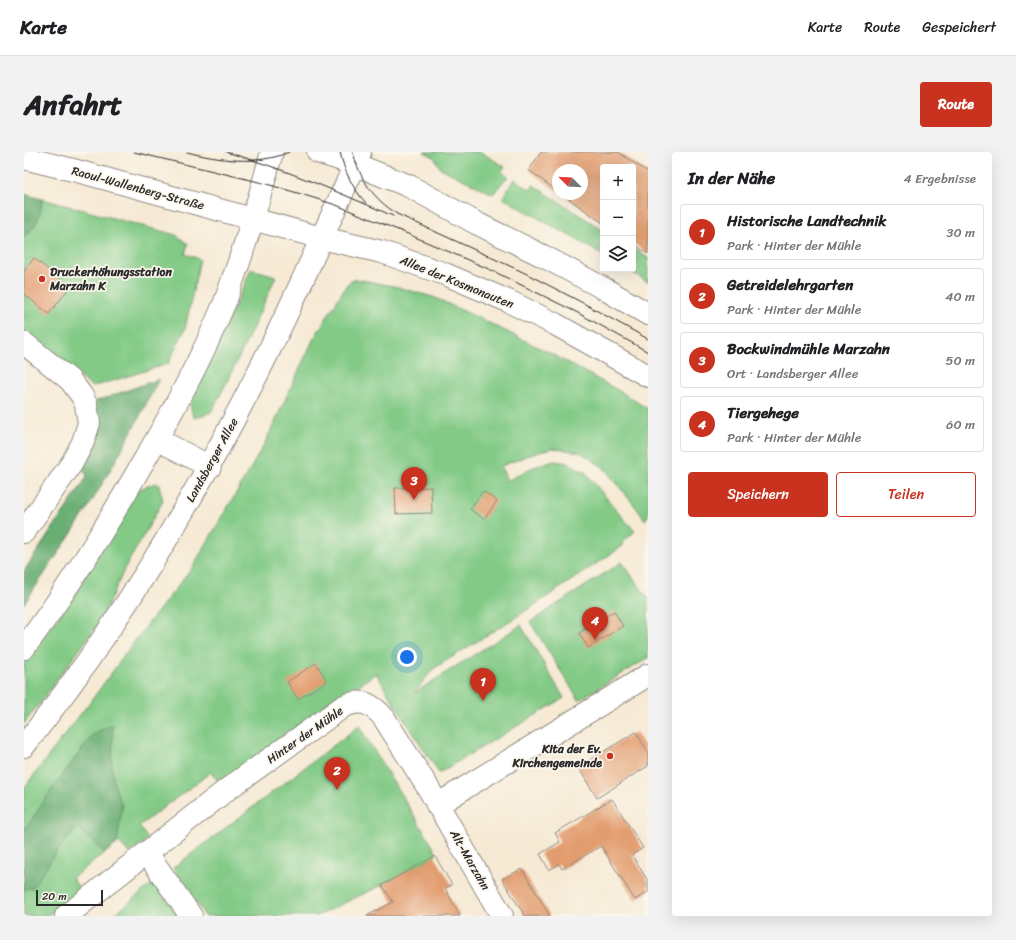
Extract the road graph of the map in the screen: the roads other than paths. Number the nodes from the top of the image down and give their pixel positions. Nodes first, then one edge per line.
1 (272, 152) edge
2 (318, 152) edge
3 (24, 158) edge
4 (357, 158) edge
5 (253, 219) junction
6 (322, 238) junction
7 (648, 314) edge
8 (24, 343) edge
9 (648, 376) edge
10 (157, 439) junction
11 (210, 467) junction
12 (24, 532) edge
13 (24, 648) edge
14 (648, 676) edge
15 (24, 746) edge
16 (437, 805) junction
17 (147, 853) junction
18 (66, 916) edge
19 (190, 916) edge
20 (502, 916) edge

1 - 5 main road
2 - 4 main road
3 - 5 main road, Raoul-Wallenberg-Straße
4 - 6 main road, Landsberger Allee
4 - 7 main road
5 - 6 main road, Allee der Kosmonauten
5 - 10 main road
6 - 9 main road, Allee der Kosmonauten
6 - 11 main road, Landsberger Allee
8 - 12 main road
10 - 11 main road
10 - 13 main road
11 - 15 main road, Landsberger Allee
14 - 16 main road
16 - 17 main road, Hinter der Mühle
16 - 20 main road, Alt-Marzahn
17 - 18 main road, Hinter der Mühle
17 - 19 main road

